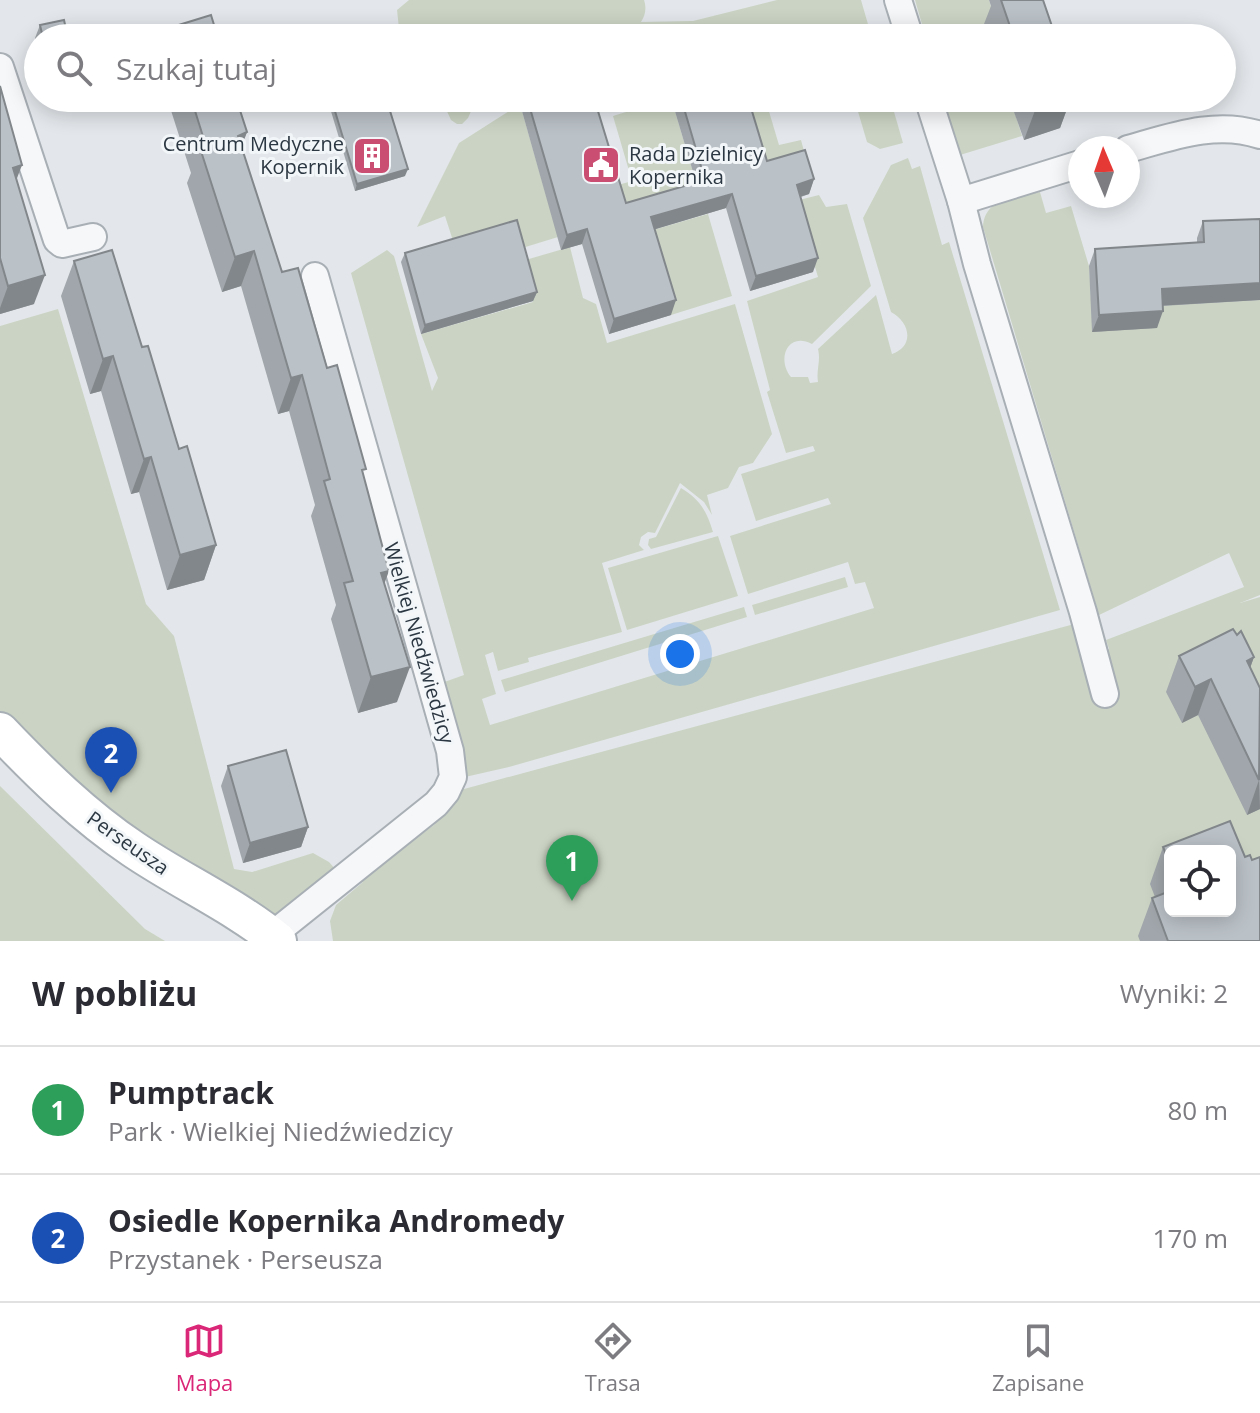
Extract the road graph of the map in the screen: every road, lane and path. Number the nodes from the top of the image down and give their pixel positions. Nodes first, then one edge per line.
1 (898, 0) edge
2 (906, 24) edge
3 (0, 67) edge
4 (932, 112) edge
5 (1260, 135) edge
6 (1140, 146) edge
7 (1068, 168) edge
8 (961, 201) junction
9 (93, 237) dead end
10 (315, 276) dead end
11 (1105, 694) dead end
12 (0, 731) edge
13 (274, 938) edge

1 - 2 street
3 - 9 street
4 - 8 street
5 - 6 street
7 - 8 street
8 - 11 street
10 - 13 street, Wielkiej Niedźwiedzicy
12 - 13 street, Perseusza

